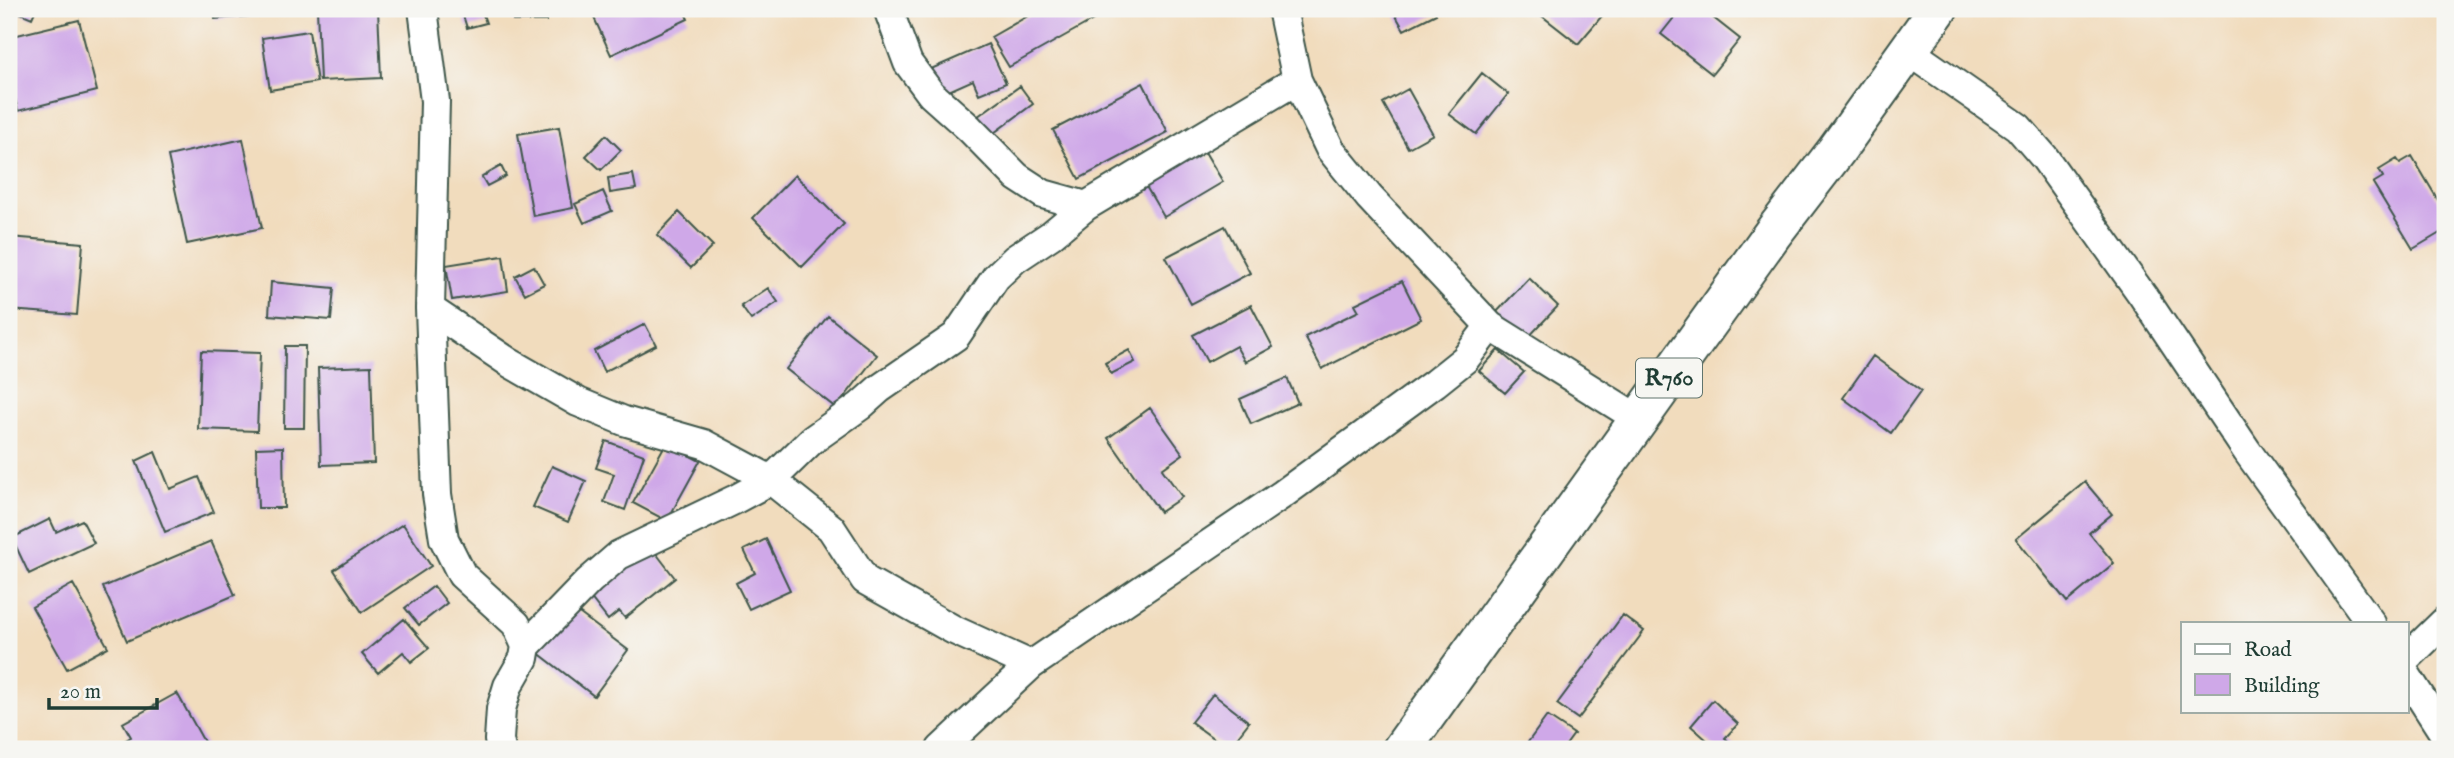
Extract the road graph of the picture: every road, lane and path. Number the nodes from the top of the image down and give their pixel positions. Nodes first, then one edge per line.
1 (423, 9) edge
2 (888, 9) edge
3 (1282, 9) edge
4 (1938, 9) edge
5 (1909, 51) junction
6 (1297, 80) junction
7 (1086, 206) junction
8 (430, 309) junction
9 (1490, 326) junction
10 (1640, 420) junction
11 (771, 480) junction
12 (2445, 621) edge
13 (2370, 622) edge
14 (526, 646) junction
15 (2408, 657) edge
16 (1031, 665) junction
17 (2408, 678) edge
18 (2445, 735) edge
19 (501, 749) edge
20 (941, 749) edge
21 (1402, 749) edge

1 - 8 street
2 - 7 street
3 - 6 street
4 - 5 main road, R760
5 - 10 main road, R760
5 - 13 street
6 - 7 street
6 - 9 street
7 - 11 street
8 - 11 street
8 - 14 street
9 - 10 street
9 - 16 street
10 - 21 main road, R760
11 - 14 street
11 - 16 street
12 - 15 street
14 - 19 street
16 - 20 street
17 - 18 street

